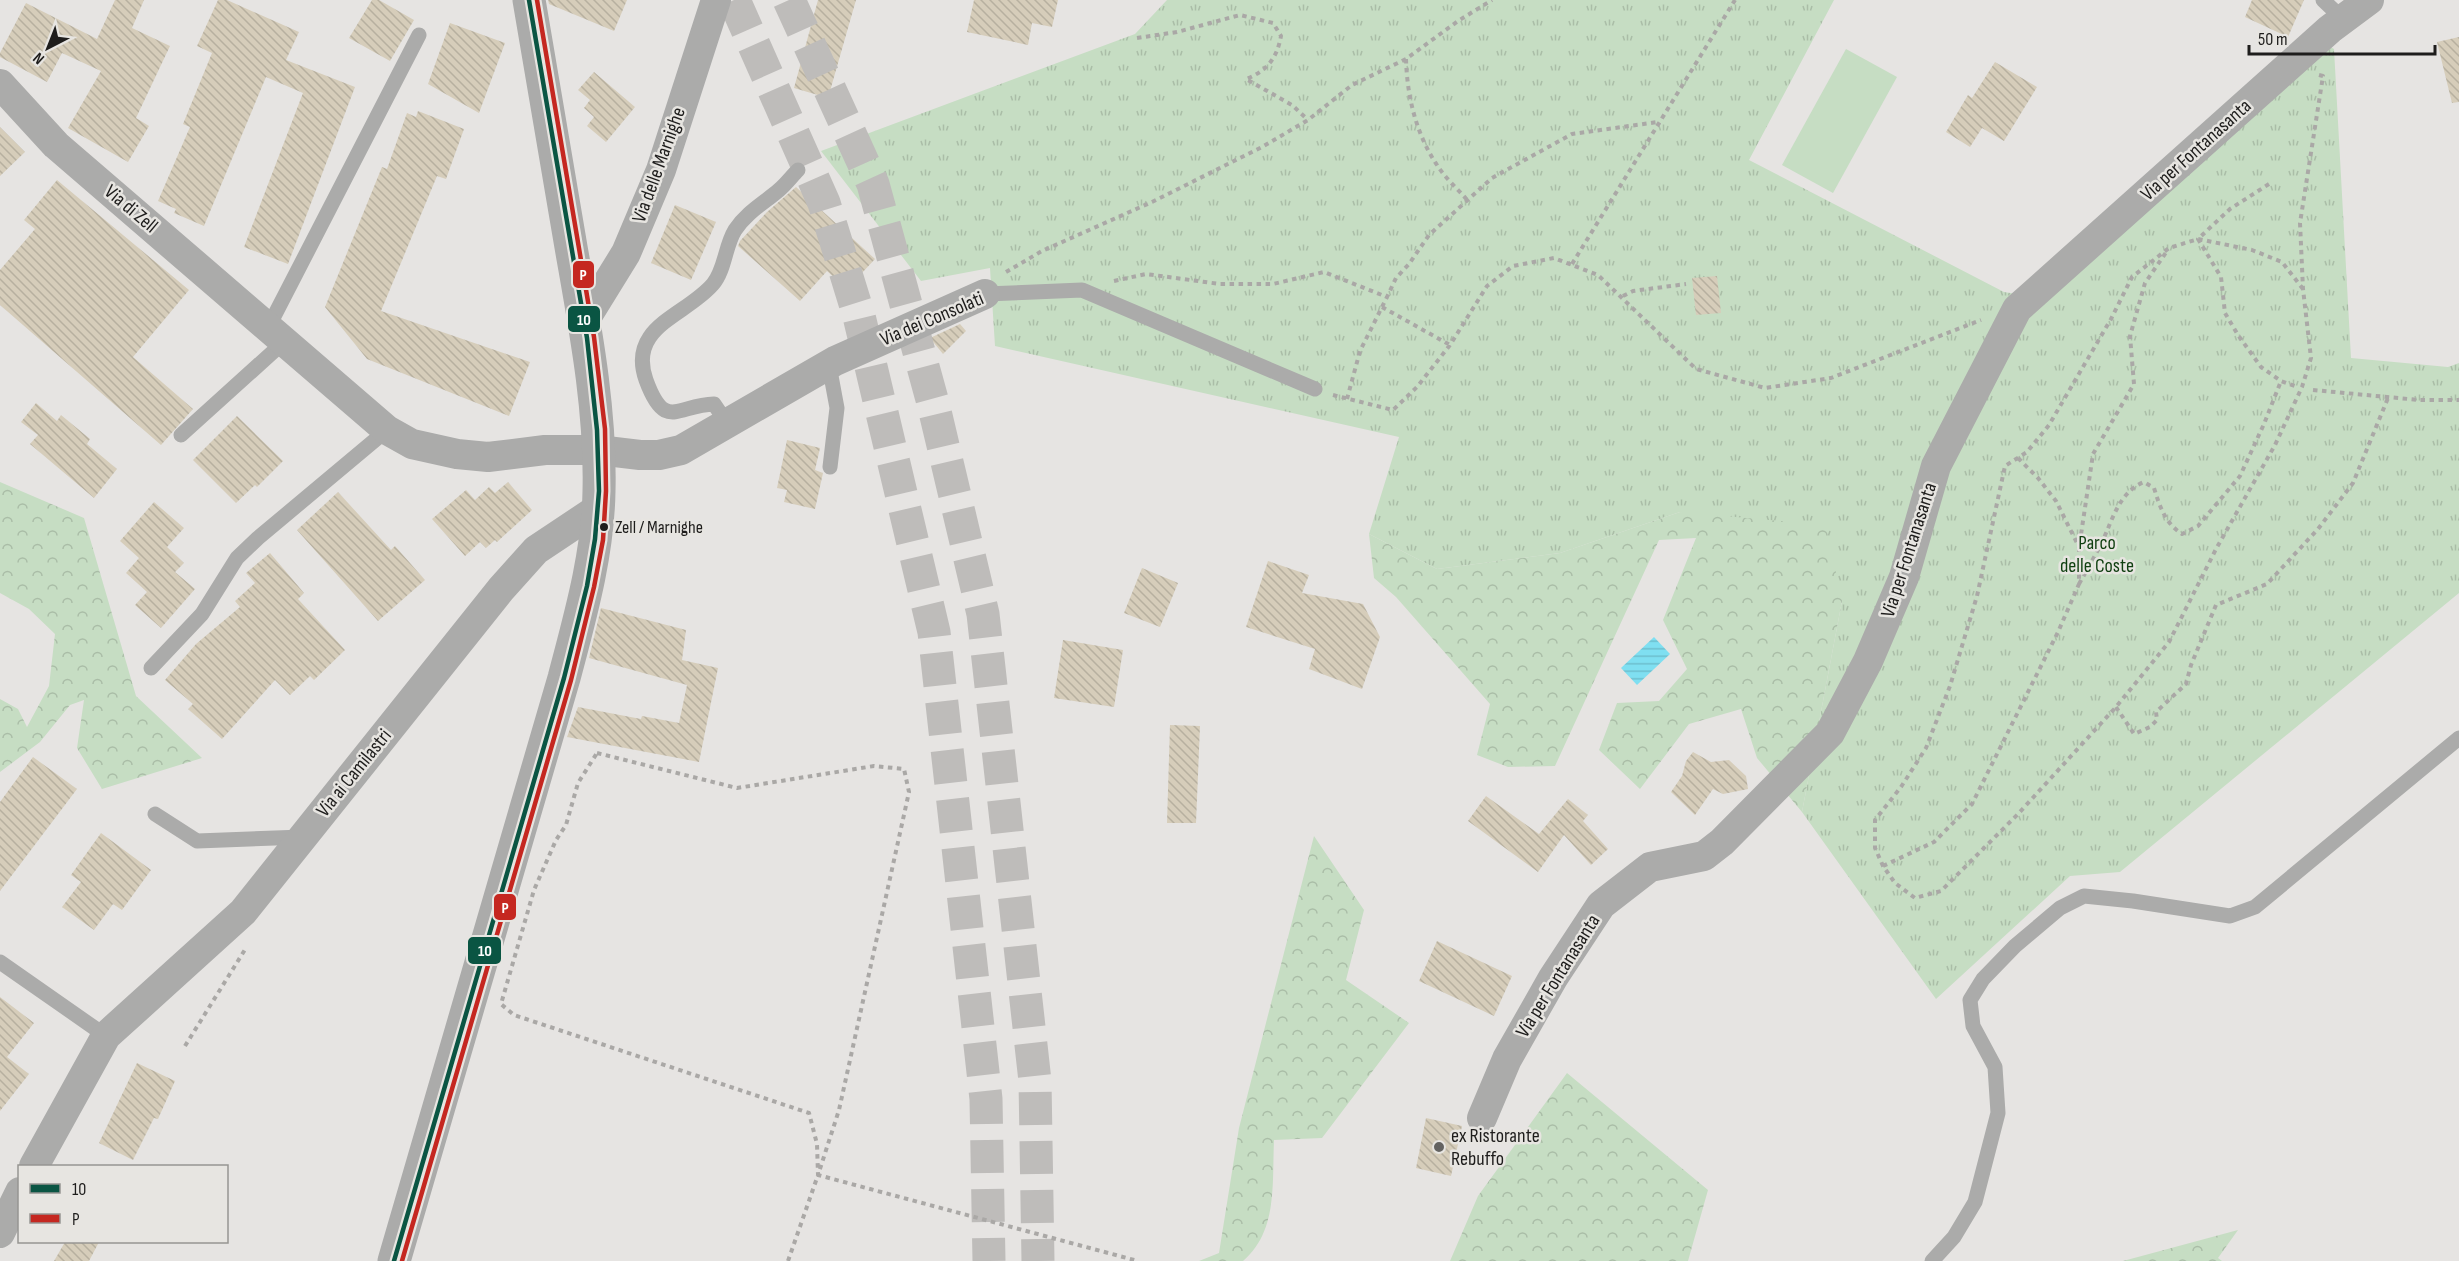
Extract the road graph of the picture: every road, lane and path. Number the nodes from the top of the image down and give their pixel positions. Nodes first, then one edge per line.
1 (529, 0) edge
2 (716, 0) edge
3 (1492, 0) edge
4 (1735, 0) edge
5 (2369, 0) edge
6 (2333, 10) edge
7 (419, 35) dead end
8 (1137, 38) dead end
9 (1406, 59) junction
10 (2310, 73) dead end
11 (0, 84) edge
12 (1308, 120) junction
13 (1658, 122) junction
14 (798, 170) dead end
15 (2269, 184) dead end
16 (1468, 201) junction
17 (2198, 240) junction
18 (2169, 248) junction
19 (1572, 264) junction
20 (1686, 284) dead end
21 (2303, 289) junction
22 (1082, 290) junction
23 (985, 294) junction
24 (1623, 296) junction
25 (1387, 297) junction
26 (1382, 307) junction
27 (2017, 309) junction
28 (584, 321) junction
29 (277, 334) junction
30 (1450, 345) junction
31 (829, 365) junction
32 (2281, 381) junction
33 (2295, 386) dead end
34 (1316, 389) joint
35 (2313, 390) dead end
36 (2388, 398) junction
37 (1347, 399) junction
38 (2459, 400) edge
39 (727, 423) junction
40 (387, 430) junction
41 (181, 435) dead end
42 (598, 450) junction
43 (2018, 458) junction
44 (830, 467) dead end
45 (598, 508) junction
46 (2079, 548) junction
47 (2079, 585) junction
48 (151, 668) dead end
49 (2116, 707) junction
50 (2459, 738) edge
51 (155, 814) dead end
52 (303, 837) junction
53 (1882, 866) junction
54 (0, 962) edge
55 (105, 1036) junction
56 (1482, 1118) dead end
57 (35, 1165) edge
58 (818, 1175) junction
59 (18, 1196) edge
60 (0, 1233) edge
61 (394, 1261) edge
62 (788, 1261) edge
63 (1138, 1261) edge
64 (1932, 1261) edge

1 - 28 street
2 - 28 street, Via delle Marnighe
3 - 9 path
4 - 13 path
5 - 6 street, Via per Fontanasanta
6 - 27 street, Via per Fontanasanta
7 - 29 lane
8 - 12 path
9 - 12 path
9 - 16 path
10 - 21 path
11 - 29 street, Via di Zell
12 - 23 path
13 - 16 path
13 - 19 path
14 - 39 lane
15 - 17 path
16 - 25 path
17 - 18 path
17 - 21 path
17 - 32 path
18 - 43 path
18 - 46 path
19 - 24 path
19 - 30 path
20 - 24 path
21 - 49 path
22 - 23 lane, Via dei Consolati
22 - 25 path
22 - 34 lane, Via dei Consolati
23 - 31 street, Via dei Consolati
24 - 27 path
25 - 26 path
26 - 30 path
26 - 37 path
27 - 56 street, Via per Fontanasanta
28 - 42 street
29 - 40 street, Via di Zell
29 - 41 lane
30 - 37 path
31 - 39 street, Via dei Consolati
31 - 44 lane
32 - 33 path
32 - 47 path
34 - 37 path
35 - 36 path
36 - 38 path
36 - 49 path
39 - 42 street, Via dei Consolati
40 - 42 street, Via di Zell
40 - 48 lane
42 - 45 street
43 - 46 path
43 - 53 path
45 - 52 street, Via ai Camilastri
45 - 61 street
46 - 47 path
47 - 53 path
49 - 53 path
50 - 64 lane
51 - 52 lane
52 - 55 street, Via ai Camilastri
54 - 55 lane
55 - 57 street, Via ai Camilastri
58 - 58 path
58 - 62 path
58 - 63 path
59 - 60 street

